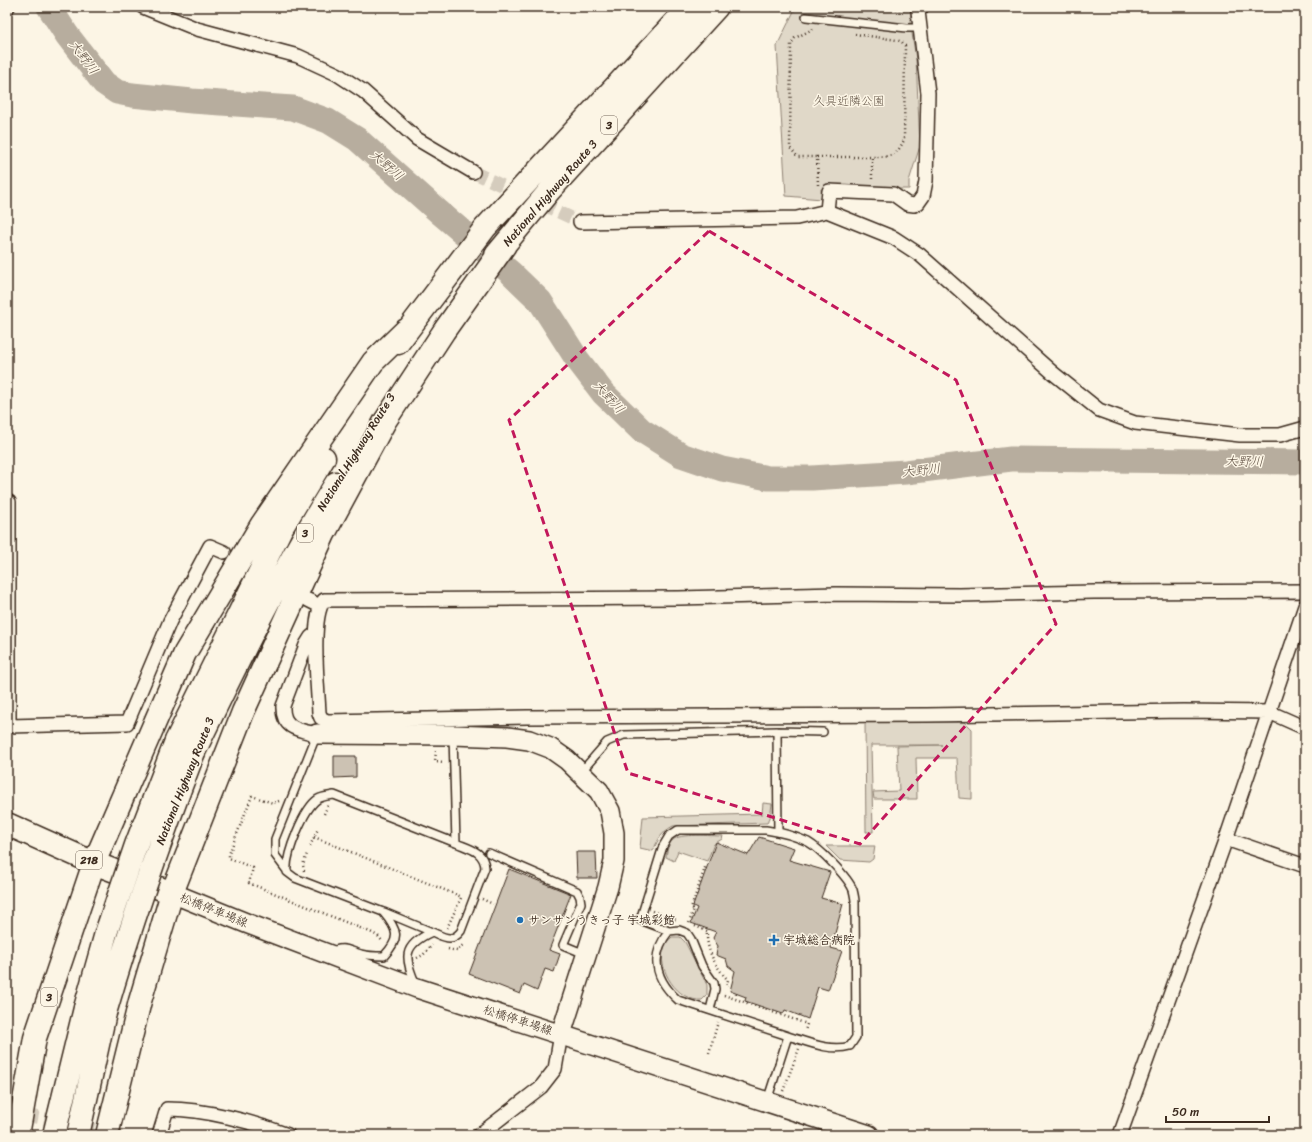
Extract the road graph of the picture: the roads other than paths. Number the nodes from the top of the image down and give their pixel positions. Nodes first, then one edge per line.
1 (143, 7) edge
2 (689, 7) edge
3 (717, 7) edge
4 (922, 7) edge
5 (806, 17) dead end
6 (920, 28) junction
7 (473, 172) tunnel mouth
8 (827, 210) junction
9 (580, 222) tunnel mouth
10 (412, 323) junction
11 (441, 329) junction
12 (1305, 428) edge
13 (9, 502) dead end
14 (224, 552) dead end
15 (1305, 591) edge
16 (308, 600) dead end
17 (320, 606) junction
18 (1305, 606) edge
19 (316, 633) junction
20 (1269, 712) junction
21 (8, 726) edge
22 (1305, 728) edge
23 (777, 731) junction
24 (823, 732) dead end
25 (317, 734) junction
26 (453, 735) junction
27 (185, 747) junction
28 (580, 772) junction
29 (7, 824) edge
30 (778, 832) junction
31 (1226, 839) junction
32 (456, 843) junction
33 (489, 853) dead end
34 (94, 863) junction
35 (1305, 866) edge
36 (287, 872) junction
37 (172, 893) junction
38 (383, 912) junction
39 (669, 931) junction
40 (432, 932) junction
41 (327, 954) junction
42 (587, 954) junction
43 (417, 988) junction
44 (95, 1010) junction
45 (710, 1010) junction
46 (561, 1034) junction
47 (788, 1036) junction
48 (773, 1103) junction
49 (18, 1135) edge
50 (54, 1135) edge
51 (78, 1135) edge
52 (107, 1135) edge
53 (159, 1135) edge
54 (288, 1135) edge
55 (479, 1135) edge
56 (869, 1135) edge
57 (1120, 1135) edge

1 - 7 street
2 - 10 highway, National Highway Route 3 / 3
3 - 11 highway, National Highway Route 3 / 3
4 - 6 street
5 - 6 lane
6 - 8 street
8 - 9 street
8 - 12 street
10 - 27 highway, National Highway Route 3 / 3
10 - 34 highway
11 - 27 highway, National Highway Route 3 / 3
11 - 37 highway
13 - 21 street
14 - 21 street
15 - 17 street
16 - 17 street
17 - 19 street
18 - 20 street
19 - 20 street
19 - 25 street
20 - 22 street
20 - 31 street
23 - 24 lane
23 - 28 lane
23 - 30 lane
25 - 26 main road
25 - 36 lane
26 - 28 main road
26 - 32 lane
27 - 44 highway, National Highway Route 3 / 3, bridge
28 - 42 main road
29 - 34 highway, 218
30 - 39 lane
30 - 47 lane
31 - 35 street
31 - 57 street
32 - 36 lane
32 - 40 lane
33 - 42 lane
34 - 37 highway, 218
34 - 49 highway, 3
36 - 38 lane
37 - 41 main road, 松橋停車場線
37 - 52 highway
38 - 40 lane
38 - 41 lane
39 - 45 lane
39 - 45 lane
40 - 43 lane
41 - 43 main road, 松橋停車場線
42 - 46 main road
43 - 46 main road, 松橋停車場線
44 - 50 highway, National Highway Route 3 / 3
44 - 51 highway, National Highway Route 3 / 3
45 - 47 lane
46 - 48 main road, 松橋停車場線
46 - 55 street
47 - 48 lane
48 - 56 main road, 松橋停車場線
53 - 54 street

